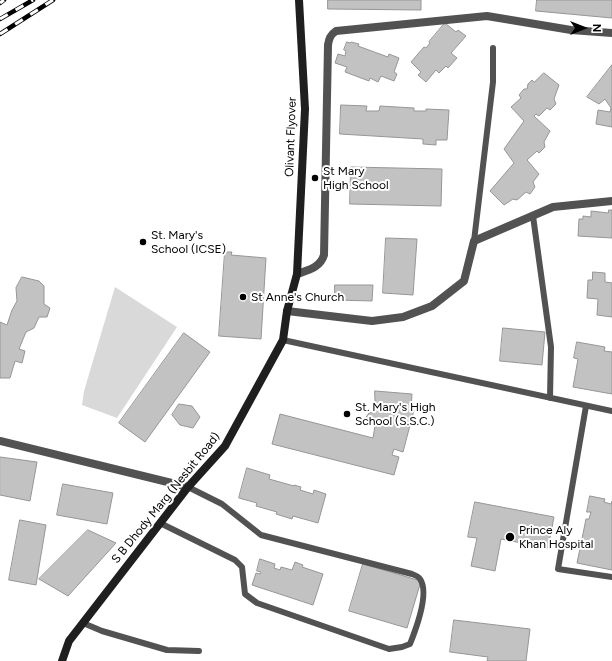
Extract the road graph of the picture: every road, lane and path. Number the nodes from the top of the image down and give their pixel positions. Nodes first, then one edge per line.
1 (299, 0) edge
2 (612, 33) edge
3 (493, 48) dead end
4 (612, 201) edge
5 (532, 216) junction
6 (474, 241) junction
7 (297, 274) junction
8 (287, 311) junction
9 (283, 340) junction
10 (550, 398) junction
11 (586, 406) junction
12 (612, 411) edge
13 (0, 440) edge
14 (188, 487) junction
15 (160, 523) junction
16 (612, 577) edge
17 (83, 623) junction
18 (199, 651) dead end
19 (62, 661) edge

1 - 7 main road, Olivant Flyover
2 - 7 street
3 - 6 lane
4 - 5 street
5 - 6 street
5 - 10 lane
6 - 8 street
7 - 8 main road, S B Dhody Marg (Nesbit Road)
8 - 9 main road, S B Dhody Marg (Nesbit Road)
9 - 10 lane
9 - 14 main road, S B Dhody Marg (Nesbit Road)
10 - 11 lane
11 - 12 lane
11 - 16 lane
13 - 14 street
14 - 15 main road, S B Dhody Marg (Nesbit Road)
14 - 15 lane
15 - 17 main road, S B Dhody Marg (Nesbit Road)
17 - 18 lane
17 - 19 main road, S B Dhody Marg (Nesbit Road)

